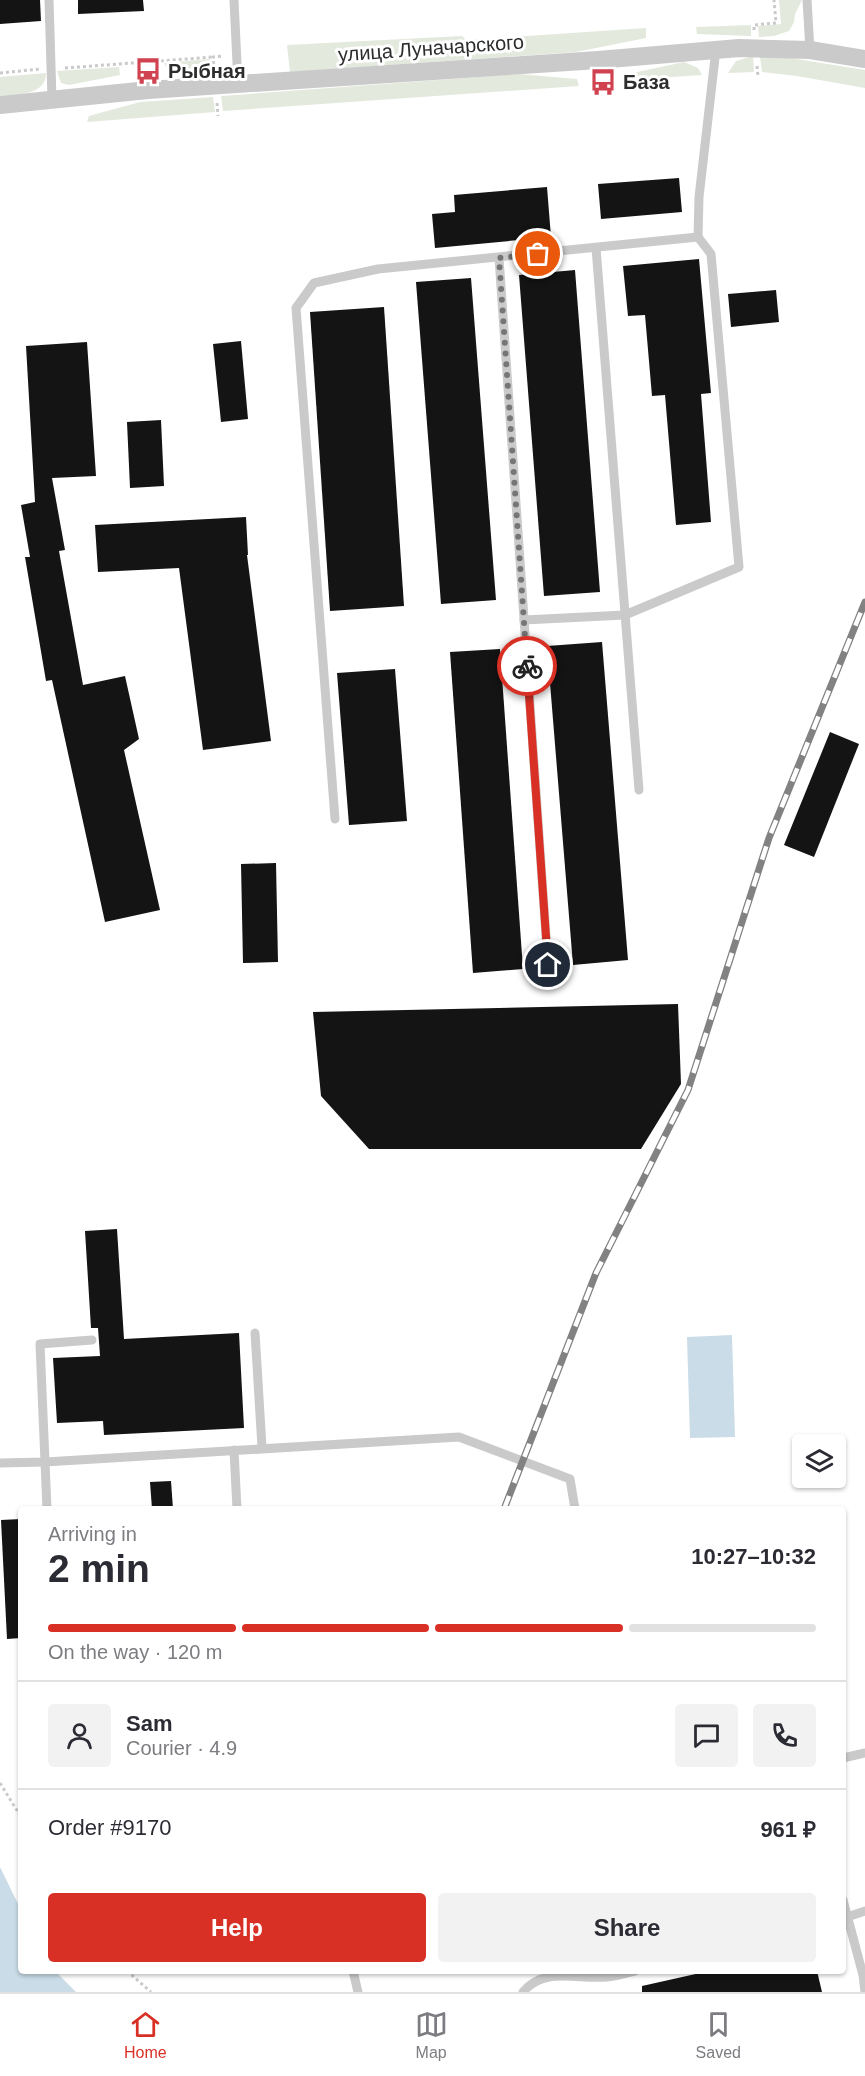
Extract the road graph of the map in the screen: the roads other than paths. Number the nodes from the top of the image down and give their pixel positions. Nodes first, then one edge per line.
1 (49, 0) edge
2 (234, 0) edge
3 (807, 0) edge
4 (716, 50) junction
5 (810, 50) junction
6 (865, 59) edge
7 (238, 84) junction
8 (52, 99) junction
9 (0, 105) edge
10 (698, 237) junction
11 (596, 248) junction
12 (499, 258) junction
13 (625, 615) junction
14 (524, 620) junction
15 (639, 790) dead end
16 (335, 819) dead end
17 (548, 965) dead end
18 (255, 1333) dead end
19 (92, 1340) dead end
20 (262, 1448) junction
21 (234, 1450) junction
22 (45, 1462) junction
23 (0, 1463) edge
24 (47, 1506) edge
25 (237, 1506) edge
26 (574, 1506) edge
27 (865, 1753) edge
28 (846, 1757) edge
29 (865, 1911) edge
30 (846, 1917) edge
31 (846, 1920) edge
32 (354, 1974) edge
33 (622, 1974) edge
34 (358, 1992) edge
35 (524, 1992) edge
36 (865, 1992) edge

1 - 8 lane
2 - 7 lane
3 - 5 lane
4 - 5 street, улица Луначарского
4 - 7 street, улица Луначарского
4 - 10 lane
5 - 6 street, улица Луначарского
7 - 8 street, улица Луначарского
8 - 9 street, улица Луначарского
10 - 11 lane
10 - 13 lane
11 - 12 lane
11 - 13 lane
12 - 14 lane
12 - 16 lane
13 - 14 lane
13 - 15 lane
14 - 17 lane
18 - 20 lane
19 - 22 lane
20 - 21 lane
20 - 26 lane
21 - 22 lane
21 - 25 lane
22 - 23 lane
22 - 24 lane
27 - 28 lane
29 - 30 lane
31 - 36 lane
32 - 34 lane
33 - 35 lane

